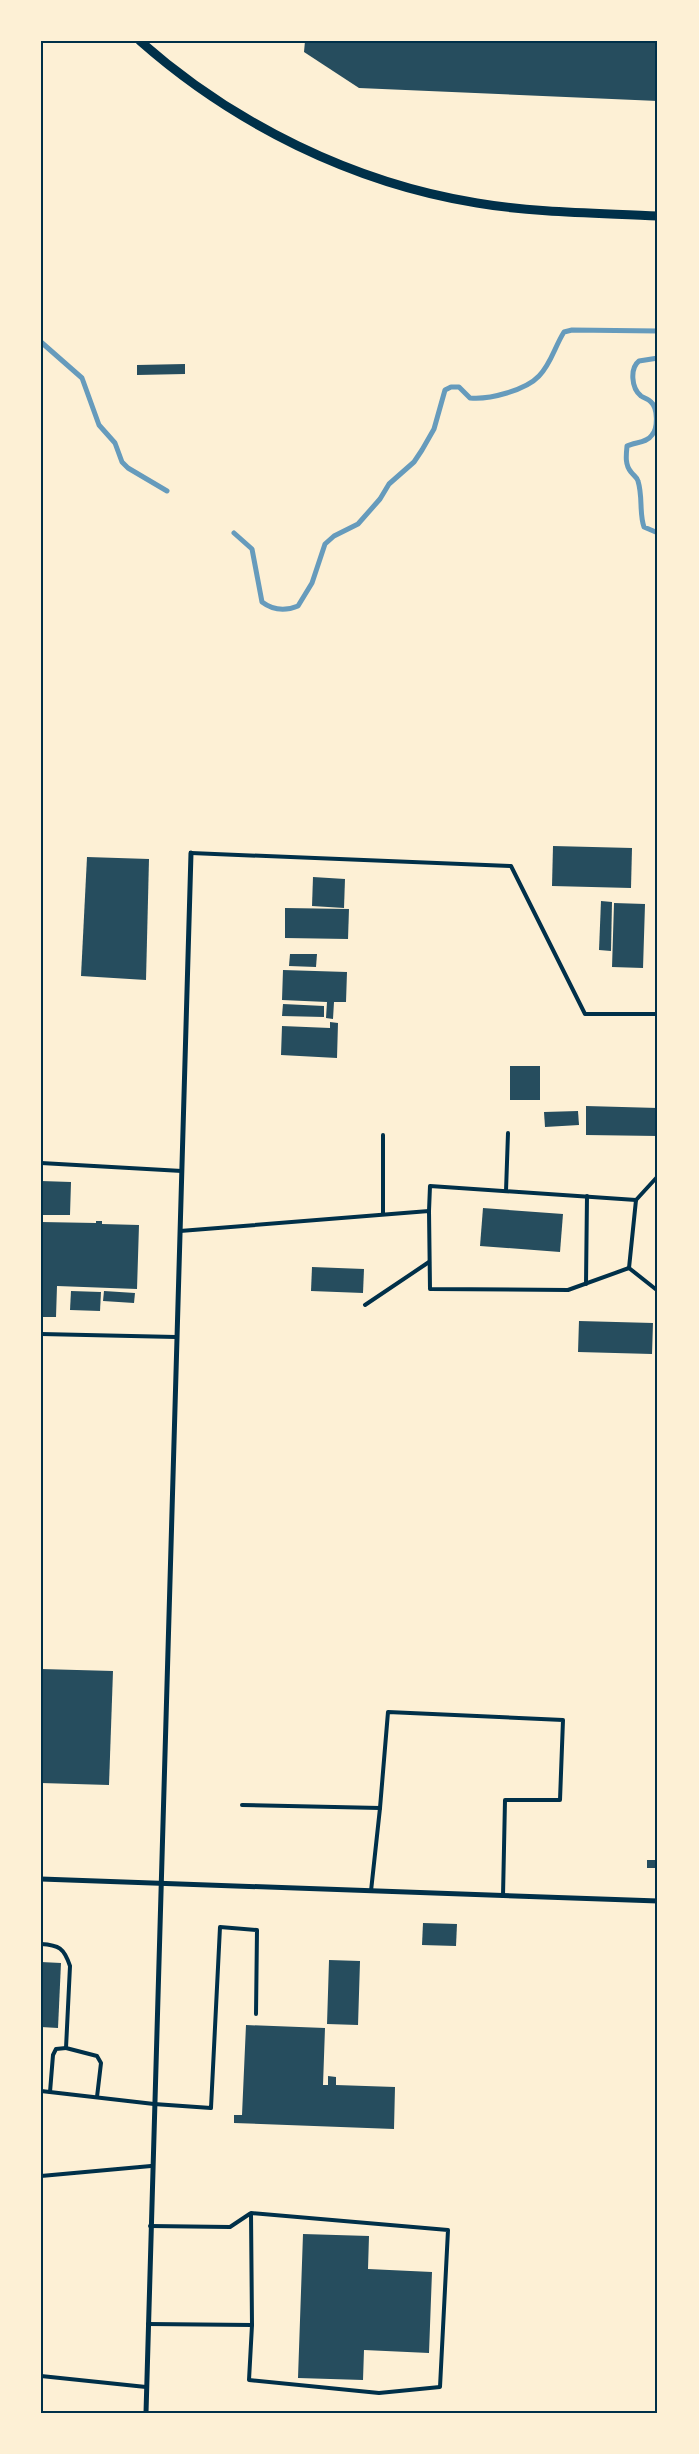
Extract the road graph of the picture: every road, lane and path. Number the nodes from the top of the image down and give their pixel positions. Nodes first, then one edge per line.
1 (140, 41) edge
2 (658, 216) edge
3 (191, 853) joint
4 (658, 1014) edge
5 (508, 1133) dead end
6 (383, 1135) dead end
7 (41, 1163) edge
8 (182, 1171) junction
9 (658, 1176) edge
10 (506, 1191) junction
11 (587, 1196) junction
12 (636, 1200) junction
13 (429, 1211) junction
14 (383, 1214) junction
15 (180, 1231) junction
16 (429, 1262) junction
17 (629, 1268) junction
18 (586, 1284) junction
19 (658, 1291) edge
20 (365, 1305) dead end
21 (41, 1334) edge
22 (176, 1337) junction
23 (242, 1806) dead end
24 (380, 1808) junction
25 (41, 1879) edge
26 (161, 1884) junction
27 (371, 1891) junction
28 (503, 1896) junction
29 (658, 1901) edge
30 (41, 1944) edge
31 (256, 2014) dead end
32 (66, 2048) junction
33 (41, 2090) edge
34 (50, 2092) junction
35 (97, 2097) junction
36 (154, 2104) junction
37 (151, 2166) junction
38 (41, 2176) edge
39 (251, 2213) junction
40 (150, 2226) junction
41 (148, 2324) junction
42 (252, 2324) junction
43 (41, 2376) edge
44 (146, 2387) junction
45 (146, 2413) edge

1 - 2 street
3 - 4 lane
3 - 8 street
5 - 10 lane
6 - 14 lane
7 - 8 lane
8 - 15 street
9 - 12 lane
10 - 11 lane
10 - 13 lane
11 - 12 lane
11 - 18 lane
12 - 17 lane
13 - 14 lane
13 - 16 lane
14 - 15 lane
15 - 22 street
16 - 18 lane
16 - 20 lane
17 - 18 lane
17 - 19 lane
21 - 22 lane
22 - 26 street
23 - 24 lane
24 - 27 lane
24 - 28 lane
25 - 26 street
26 - 27 street
26 - 36 street
27 - 28 street
28 - 29 street
30 - 32 lane
31 - 36 lane
32 - 34 lane
32 - 35 lane
33 - 34 lane
34 - 35 lane
35 - 36 lane
36 - 37 street
37 - 38 lane
37 - 40 street
39 - 40 lane
39 - 42 lane
39 - 42 lane
40 - 41 street
41 - 42 lane
41 - 44 street
43 - 44 lane
44 - 45 street

